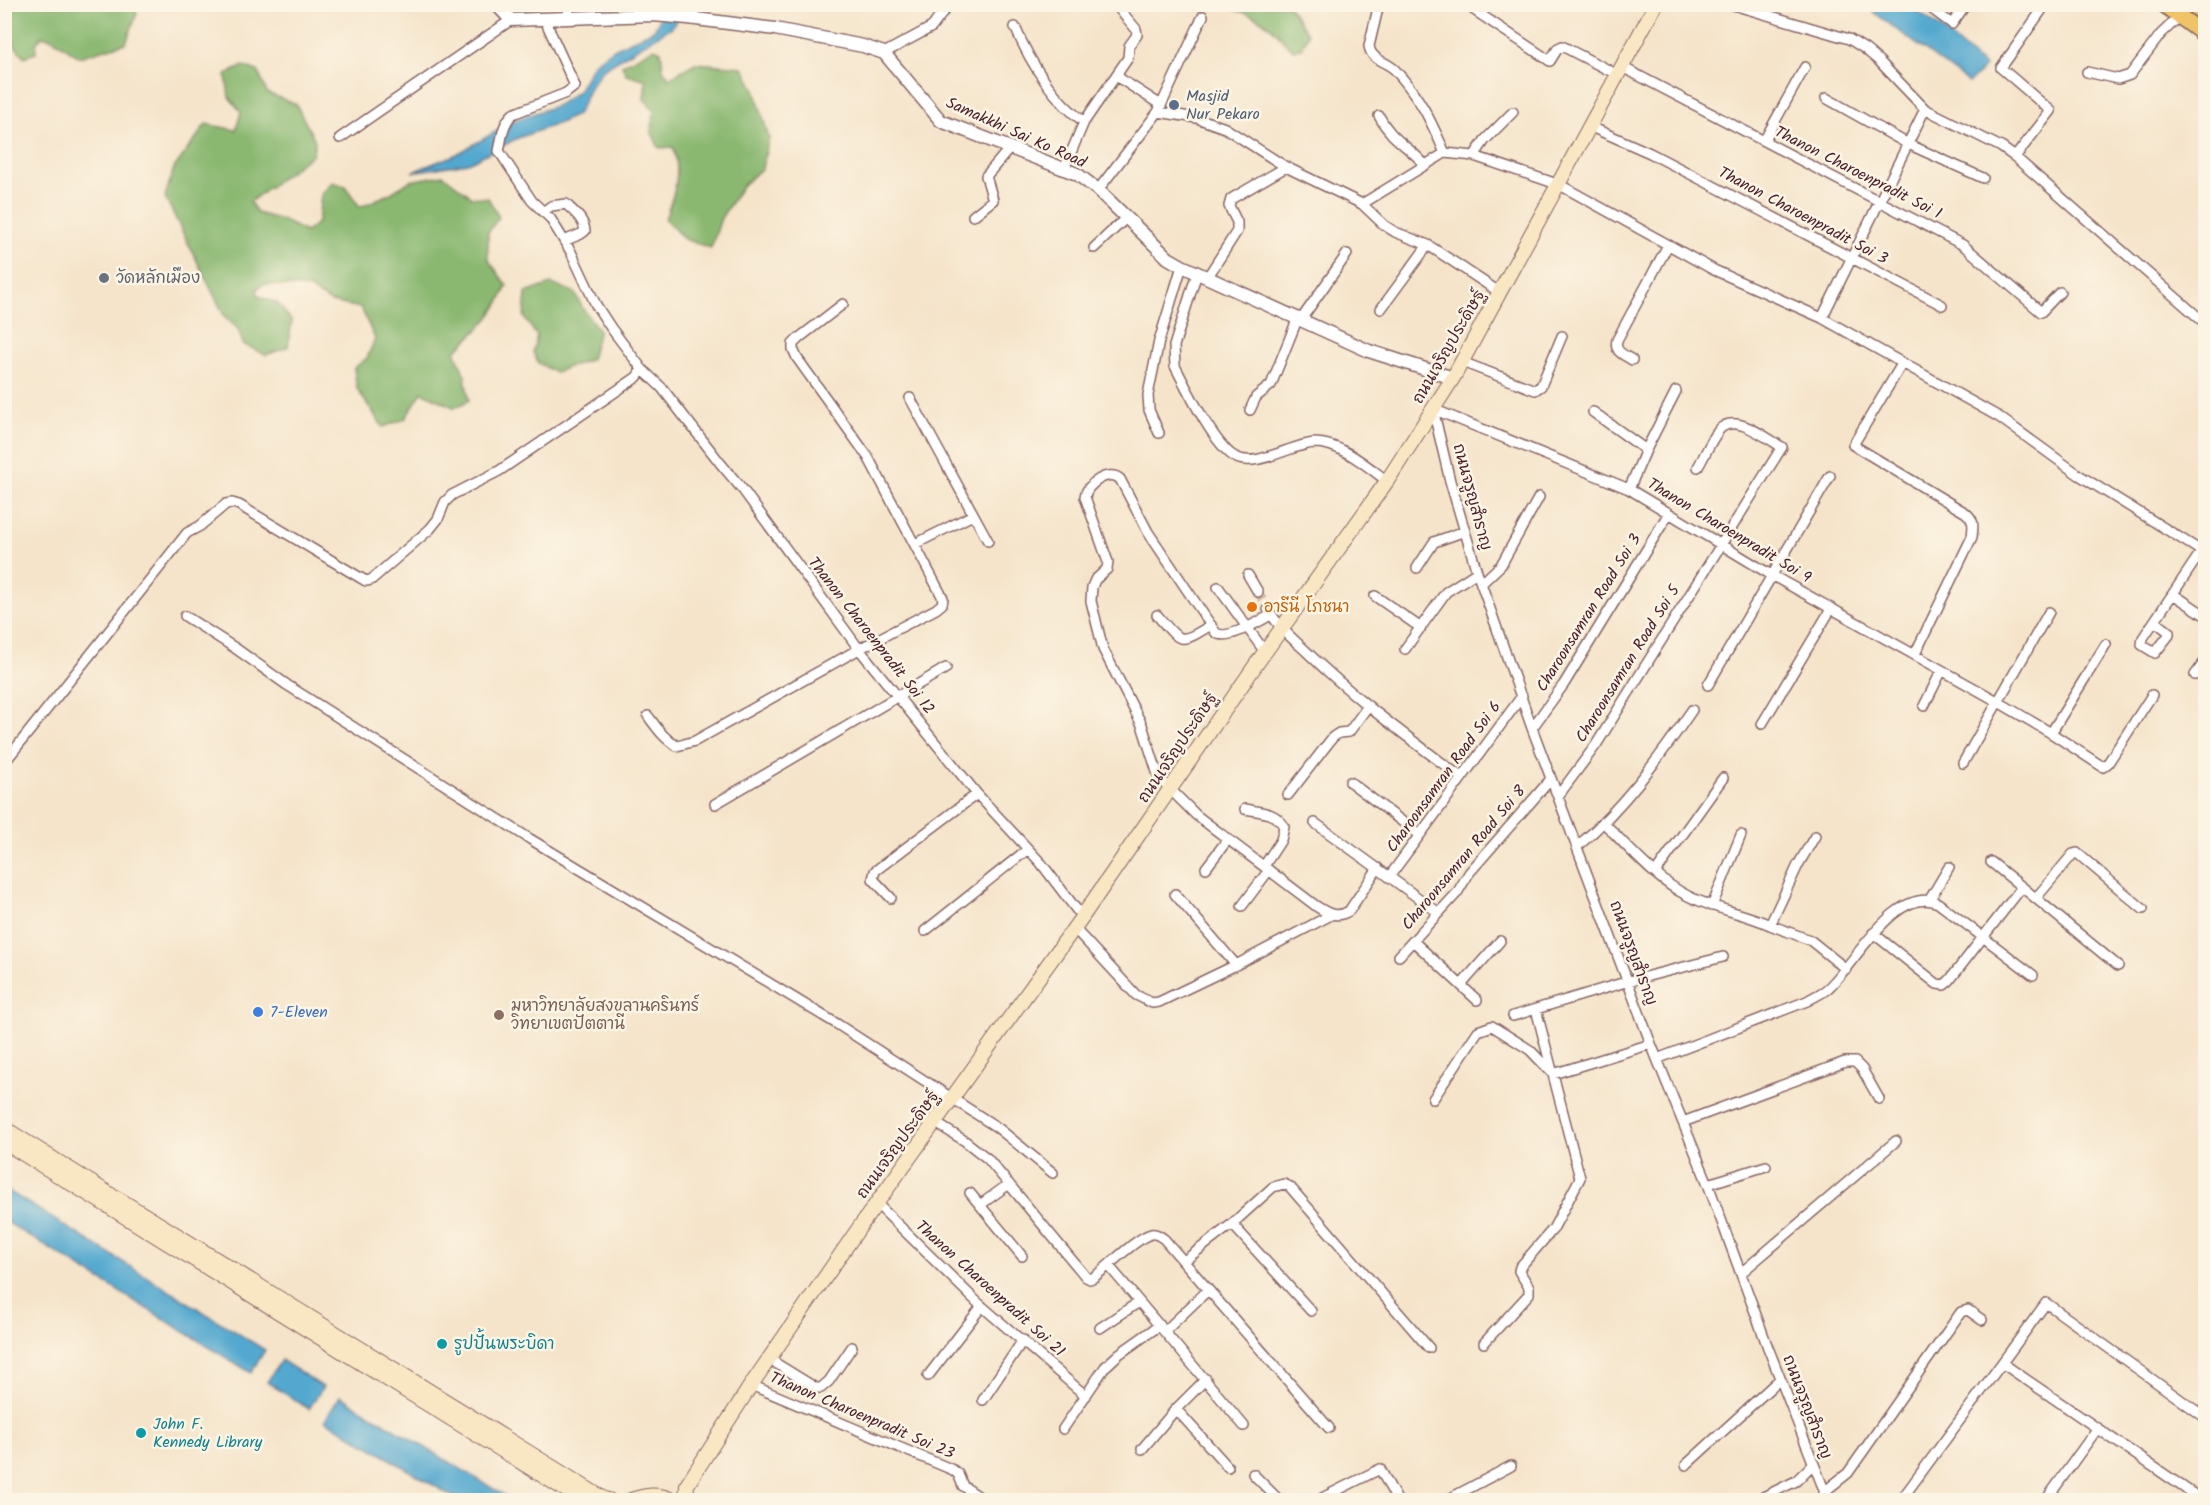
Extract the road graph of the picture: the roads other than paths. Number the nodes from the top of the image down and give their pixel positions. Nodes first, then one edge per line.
1 (496, 4) edge
2 (568, 4) edge
3 (949, 4) edge
4 (1114, 4) edge
5 (1379, 4) edge
6 (1465, 4) edge
7 (1656, 4) edge
8 (1730, 4) edge
9 (1925, 4) edge
10 (1966, 4) edge
11 (2046, 4) edge
12 (2163, 4) edge
13 (2191, 4) edge
14 (2205, 14) edge
15 (1203, 16) dead end
16 (2179, 17) junction
17 (544, 18) junction
18 (569, 18) junction
19 (511, 20) junction
20 (1015, 27) dead end
21 (2205, 36) edge
22 (884, 53) junction
23 (1805, 68) dead end
24 (1620, 71) junction
25 (2087, 72) dead end
26 (1116, 76) junction
27 (1826, 98) dead end
28 (1160, 108) junction
29 (1925, 109) junction
30 (1513, 112) dead end
31 (1380, 116) dead end
32 (1083, 122) junction
33 (1591, 127) junction
34 (340, 138) dead end
35 (1764, 141) junction
36 (1908, 144) junction
37 (1010, 148) junction
38 (1445, 153) junction
39 (1474, 156) junction
40 (2015, 157) junction
41 (1425, 165) junction
42 (1286, 167) junction
43 (1064, 169) junction
44 (1983, 178) dead end
45 (1560, 185) junction
46 (1098, 190) junction
47 (1880, 201) junction
48 (1362, 204) junction
49 (543, 212) junction
50 (973, 216) dead end
51 (1126, 218) junction
52 (564, 241) junction
53 (1428, 245) junction
54 (1668, 245) junction
55 (1094, 248) dead end
56 (1347, 254) dead end
57 (1851, 259) junction
58 (1182, 266) junction
59 (1202, 276) junction
60 (1498, 292) junction
61 (2060, 292) dead end
62 (843, 304) dead end
63 (1942, 305) dead end
64 (1381, 309) dead end
65 (1822, 318) junction
66 (1298, 320) junction
67 (2205, 324) edge
68 (1562, 336) dead end
69 (1632, 360) dead end
70 (1462, 362) junction
71 (1902, 364) junction
72 (642, 369) junction
73 (1453, 378) junction
74 (1676, 391) dead end
75 (910, 398) dead end
76 (1433, 409) junction
77 (1250, 410) dead end
78 (1593, 412) dead end
79 (1160, 433) dead end
80 (1646, 450) junction
81 (1698, 467) dead end
82 (1830, 476) dead end
83 (1386, 481) junction
84 (1629, 489) junction
85 (1539, 497) dead end
86 (1669, 513) junction
87 (973, 515) junction
88 (1465, 531) junction
89 (988, 541) dead end
90 (915, 544) junction
91 (1720, 544) junction
92 (2203, 553) edge
93 (1417, 568) dead end
94 (1477, 572) junction
95 (1248, 575) dead end
96 (1773, 576) junction
97 (1481, 584) junction
98 (1218, 587) dead end
99 (1258, 592) tunnel mouth
100 (2173, 594) junction
101 (1375, 596) dead end
102 (1831, 609) junction
103 (2049, 612) dead end
104 (1157, 615) dead end
105 (185, 616) dead end
106 (2205, 616) edge
107 (2155, 621) dead end
108 (1211, 625) junction
109 (1247, 627) junction
110 (1420, 628) junction
111 (1281, 629) junction
112 (2106, 644) dead end
113 (859, 649) junction
114 (1405, 649) dead end
115 (1265, 652) junction
116 (1915, 654) junction
117 (2205, 660) edge
118 (946, 668) dead end
119 (1942, 670) junction
120 (2195, 675) dead end
121 (1708, 685) dead end
122 (898, 695) junction
123 (2152, 695) dead end
124 (1522, 696) junction
125 (1999, 702) junction
126 (1368, 706) junction
127 (1924, 706) dead end
128 (1692, 710) dead end
129 (648, 716) dead end
130 (1762, 724) dead end
131 (1532, 728) junction
132 (2051, 733) junction
133 (4, 763) edge
134 (1963, 763) dead end
135 (1462, 778) junction
136 (1724, 778) dead end
137 (1551, 779) junction
138 (1350, 782) dead end
139 (1170, 790) junction
140 (977, 794) junction
141 (1288, 795) dead end
142 (1558, 796) junction
143 (715, 804) dead end
144 (1245, 809) dead end
145 (1315, 822) dead end
146 (1604, 823) junction
147 (1420, 835) junction
148 (1742, 835) dead end
149 (1815, 836) dead end
150 (1228, 839) junction
151 (1578, 846) junction
152 (1028, 849) junction
153 (1991, 862) dead end
154 (1949, 867) dead end
155 (1206, 868) dead end
156 (1267, 868) junction
157 (1378, 868) junction
158 (1656, 872) junction
159 (1389, 877) junction
160 (2022, 887) junction
161 (1175, 894) dead end
162 (891, 898) dead end
163 (2036, 898) junction
164 (1930, 899) junction
165 (1242, 906) dead end
166 (1712, 906) junction
167 (2143, 909) dead end
168 (1439, 913) junction
169 (1331, 915) junction
170 (1078, 922) junction
171 (1770, 926) junction
172 (925, 931) dead end
173 (1873, 933) junction
174 (1983, 937) junction
175 (1413, 941) junction
176 (1500, 941) dead end
177 (1399, 956) dead end
178 (1723, 957) dead end
179 (1236, 965) junction
180 (2118, 966) dead end
181 (1846, 969) junction
182 (2033, 975) dead end
183 (1629, 981) junction
184 (1461, 985) junction
185 (1477, 1000) dead end
186 (1536, 1009) junction
187 (1513, 1016) dead end
188 (1651, 1044) junction
189 (1657, 1059) junction
190 (1553, 1074) junction
191 (951, 1099) junction
192 (1433, 1099) dead end
193 (1879, 1099) dead end
194 (934, 1122) junction
195 (1683, 1122) junction
196 (4, 1128) edge
197 (1896, 1141) dead end
198 (4, 1142) edge
199 (1766, 1166) dead end
200 (1053, 1173) dead end
201 (1009, 1184) junction
202 (1708, 1184) junction
203 (970, 1193) dead end
204 (111, 1201) junction
205 (876, 1203) junction
206 (980, 1206) junction
207 (1232, 1224) junction
208 (1022, 1256) dead end
209 (1184, 1261) junction
210 (1109, 1266) junction
211 (1741, 1273) junction
212 (1208, 1290) junction
213 (1139, 1302) junction
214 (982, 1306) junction
215 (1311, 1311) dead end
216 (1982, 1320) dead end
217 (1100, 1328) dead end
218 (1162, 1328) junction
219 (1023, 1340) junction
220 (1484, 1343) dead end
221 (852, 1347) dead end
222 (1429, 1348) dead end
223 (769, 1359) junction
224 (2001, 1363) junction
225 (928, 1376) dead end
226 (1206, 1379) junction
227 (1780, 1379) junction
228 (751, 1384) junction
229 (1086, 1396) junction
230 (983, 1400) dead end
231 (1176, 1409) junction
232 (2205, 1418) edge
233 (1244, 1426) dead end
234 (1329, 1428) dead end
235 (1063, 1429) dead end
236 (2097, 1430) junction
237 (1142, 1449) dead end
238 (1813, 1464) junction
239 (1686, 1465) dead end
240 (1511, 1466) dead end
241 (1228, 1467) dead end
242 (1253, 1474) dead end
243 (687, 1485) junction
244 (1826, 1496) edge
245 (666, 1498) edge
246 (582, 1500) edge
247 (609, 1500) edge
248 (631, 1500) edge
249 (686, 1500) edge
250 (984, 1500) edge
251 (1279, 1500) edge
252 (1318, 1500) edge
253 (1397, 1500) edge
254 (1447, 1500) edge
255 (1757, 1500) edge
256 (1901, 1500) edge
257 (2046, 1500) edge
258 (2202, 1500) edge

1 - 19 street
2 - 18 street
3 - 22 street
4 - 26 street
5 - 38 street
6 - 24 street, Thanon Charoenpradit Soi 1
7 - 24 main road, ถนนเจริญประดิษฐ์
8 - 29 street
9 - 10 street
11 - 40 street
12 - 16 main road
13 - 14 main road
15 - 28 street
16 - 21 main road
16 - 25 street
17 - 18 street
17 - 19 street
17 - 49 street, Thanon Charoenpradit Soi 12
18 - 22 street
19 - 34 street
20 - 32 street
22 - 37 street, Samakkhi Sai Ko Road
23 - 35 street
24 - 33 main road, ถนนเจริญประดิษฐ์
24 - 35 street, Thanon Charoenpradit Soi 1
26 - 28 street
26 - 32 street
27 - 36 street
28 - 42 street
28 - 46 street
29 - 36 street
29 - 40 street
30 - 39 street
31 - 41 street
32 - 43 street
33 - 45 main road, ถนนเจริญประดิษฐ์
33 - 57 street, Thanon Charoenpradit Soi 3
35 - 47 street, Thanon Charoenpradit Soi 1
36 - 44 street
36 - 47 street
37 - 43 street, Samakkhi Sai Ko Road
37 - 50 street
38 - 39 street
38 - 41 street
39 - 45 street
40 - 67 street
41 - 48 street
42 - 48 street
42 - 59 street
43 - 46 street, Samakkhi Sai Ko Road
45 - 54 street
45 - 60 main road, ถนนเจริญประดิษฐ์
46 - 51 street, Samakkhi Sai Ko Road
47 - 57 street
47 - 61 street, Thanon Charoenpradit Soi 1
48 - 53 street
49 - 52 street, Thanon Charoenpradit Soi 12
49 - 52 street
51 - 55 street
51 - 58 street, Samakkhi Sai Ko Road
52 - 72 street, Thanon Charoenpradit Soi 12
53 - 60 street
53 - 64 street
54 - 65 street
54 - 69 street
56 - 66 street
57 - 63 street, Thanon Charoenpradit Soi 3
57 - 65 street
58 - 59 street, Samakkhi Sai Ko Road
58 - 79 street
59 - 66 street, Samakkhi Sai Ko Road
59 - 83 street
60 - 70 main road, ถนนเจริญประดิษฐ์
62 - 90 street
65 - 71 street
66 - 73 street, Samakkhi Sai Ko Road
66 - 77 street
68 - 70 street
70 - 73 main road, ถนนเจริญประดิษฐ์
71 - 92 street
71 - 116 street
72 - 113 street, Thanon Charoenpradit Soi 12
72 - 133 street
73 - 76 main road, ถนนเจริญประดิษฐ์
74 - 80 street
75 - 87 street
76 - 83 main road, ถนนเจริญประดิษฐ์
76 - 84 street, Thanon Charoenpradit Soi 9
76 - 88 street, ถนนจรูญสำราญ
78 - 80 street
80 - 84 street
81 - 91 street, Charoonsamran Road Soi 5
82 - 96 street
83 - 111 main road, ถนนเจริญประดิษฐ์
84 - 86 street, Thanon Charoenpradit Soi 9
85 - 97 street
86 - 91 street, Thanon Charoenpradit Soi 9
86 - 131 street, Charoonsamran Road Soi 3
87 - 89 street
87 - 90 street
88 - 93 street
88 - 94 street, ถนนจรูญสำราญ
90 - 113 street
91 - 96 street, Thanon Charoenpradit Soi 9
91 - 142 street, Charoonsamran Road Soi 5
92 - 100 street
94 - 97 street, ถนนจรูญสำราญ
94 - 110 street
95 - 99 street
96 - 102 street, Thanon Charoenpradit Soi 9
96 - 121 street
97 - 124 street, ถนนจรูญสำราญ
98 - 109 street
100 - 106 street
100 - 107 street
101 - 110 street
102 - 116 street, Thanon Charoenpradit Soi 9
102 - 130 street
103 - 125 street
104 - 108 street
105 - 191 street
108 - 109 street
108 - 139 street
109 - 111 street
109 - 115 street
110 - 114 street
111 - 115 main road, ถนนเจริญประดิษฐ์
111 - 126 street
112 - 132 street
113 - 122 street, Thanon Charoenpradit Soi 12
113 - 129 street
115 - 139 main road, ถนนเจริญประดิษฐ์
116 - 119 street, Thanon Charoenpradit Soi 9
117 - 120 street
118 - 122 street
119 - 125 street, Thanon Charoenpradit Soi 9
119 - 127 street
122 - 140 street, Thanon Charoenpradit Soi 12
122 - 143 street
123 - 132 street, Thanon Charoenpradit Soi 9
124 - 131 street, ถนนจรูญสำราญ
124 - 135 street, Charoonsamran Road Soi 6
125 - 132 street, Thanon Charoenpradit Soi 9
125 - 134 street
126 - 135 street
126 - 141 street
128 - 146 street
131 - 137 street, ถนนจรูญสำราญ
135 - 147 street, Charoonsamran Road Soi 6
136 - 158 street
137 - 142 street, ถนนจรูญสำราญ
137 - 168 street, Charoonsamran Road Soi 8
138 - 147 street
139 - 150 street
139 - 170 main road, ถนนเจริญประดิษฐ์
140 - 152 street, Thanon Charoenpradit Soi 12
140 - 162 street
142 - 151 street, ถนนจรูญสำราญ
144 - 156 street
145 - 157 street
146 - 151 street
146 - 158 street
147 - 159 street, Charoonsamran Road Soi 6
148 - 166 street
149 - 171 street
150 - 155 street
150 - 156 street
151 - 183 street, ถนนจรูญสำราญ
152 - 170 street, Thanon Charoenpradit Soi 12
152 - 172 street
153 - 160 street
154 - 164 street
156 - 165 street
156 - 169 street
157 - 159 street
157 - 169 street
158 - 166 street
159 - 168 street
160 - 163 street
160 - 174 street
161 - 179 street
163 - 167 street
163 - 180 street
164 - 173 street
164 - 174 street
166 - 171 street
168 - 175 street, Charoonsamran Road Soi 8
169 - 179 street
170 - 179 street, Thanon Charoenpradit Soi 12
170 - 191 main road, ถนนเจริญประดิษฐ์
171 - 181 street
173 - 174 street
173 - 181 street
174 - 182 street
175 - 177 street, Charoonsamran Road Soi 8
175 - 184 street
176 - 184 street
178 - 183 street
181 - 189 street
183 - 186 street
183 - 188 street, ถนนจรูญสำราญ
184 - 185 street
186 - 187 street
186 - 190 street
188 - 189 street, ถนนจรูญสำราญ
188 - 190 street
189 - 195 street, ถนนจรูญสำราญ
190 - 192 street
190 - 220 street
191 - 194 main road, ถนนเจริญประดิษฐ์
191 - 200 street
193 - 195 street
194 - 201 street
194 - 205 main road, ถนนเจริญประดิษฐ์
195 - 202 street, ถนนจรูญสำราญ
196 - 204 main road
197 - 211 street
198 - 204 main road
199 - 202 street
201 - 206 street
201 - 210 street
202 - 211 street, ถนนจรูญสำราญ
203 - 206 street
204 - 246 main road
204 - 247 main road
205 - 214 street, Thanon Charoenpradit Soi 21
205 - 223 main road, ถนนเจริญประดิษฐ์
206 - 208 street
207 - 209 street
207 - 215 street
207 - 222 street
209 - 210 street
209 - 212 street
210 - 213 street
211 - 227 street, ถนนจรูญสำราญ
212 - 218 street
212 - 234 street
213 - 217 street
213 - 218 street
214 - 219 street, Thanon Charoenpradit Soi 21
214 - 225 street
216 - 244 street
218 - 226 street
218 - 229 street
219 - 229 street, Thanon Charoenpradit Soi 21
219 - 230 street
221 - 223 street
223 - 228 main road, ถนนเจริญประดิษฐ์
224 - 232 street
224 - 236 street
224 - 256 street
226 - 231 street
226 - 233 street
227 - 238 street, ถนนจรูญสำราญ
227 - 239 street
228 - 243 main road, ถนนเจริญประดิษฐ์
228 - 250 street, Thanon Charoenpradit Soi 23
229 - 235 street
231 - 237 street
231 - 241 street
236 - 257 street
236 - 258 street
238 - 244 street, ถนนจรูญสำราญ
238 - 255 street
240 - 254 street
242 - 251 street
243 - 245 main road
243 - 249 main road, ถนนเจริญประดิษฐ์
245 - 248 main road
252 - 253 street

